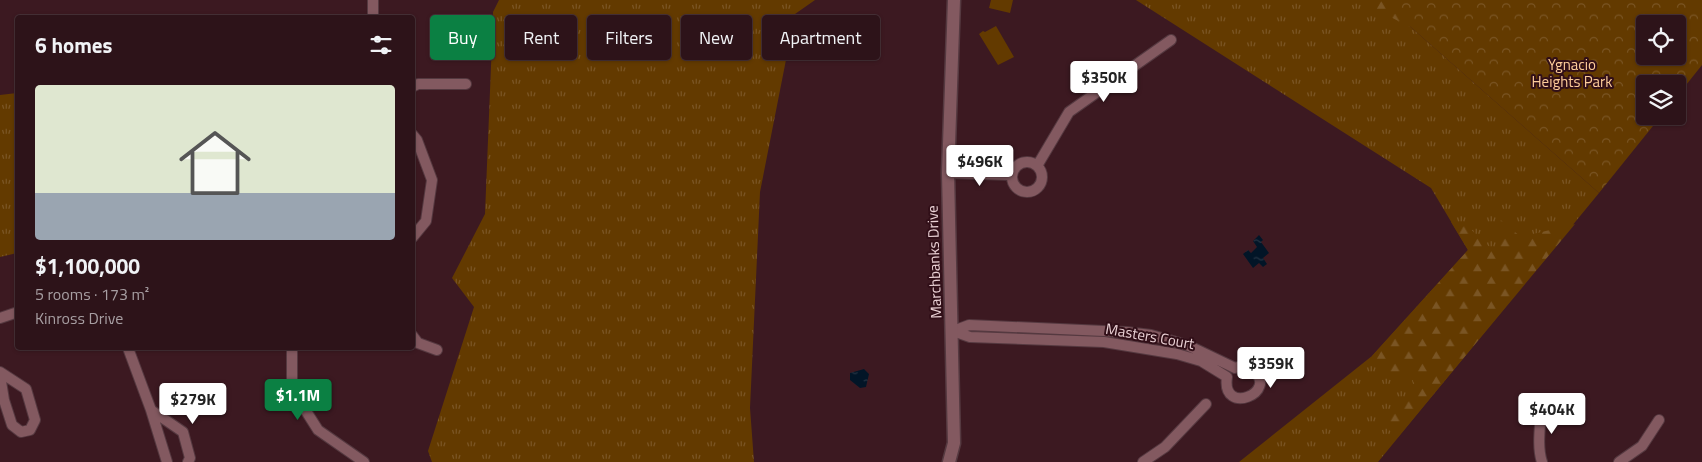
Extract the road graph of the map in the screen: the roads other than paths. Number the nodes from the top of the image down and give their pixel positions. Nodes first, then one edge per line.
1 (373, 0) edge
2 (954, 0) edge
3 (373, 15) edge
4 (1171, 40) dead end
5 (466, 84) dead end
6 (415, 86) edge
7 (415, 137) edge
8 (1037, 166) junction
9 (948, 173) junction
10 (1012, 175) junction
11 (415, 235) edge
12 (15, 313) edge
13 (0, 318) edge
14 (952, 331) junction
15 (415, 339) edge
16 (129, 350) edge
17 (292, 350) edge
18 (437, 350) dead end
19 (0, 372) edge
20 (0, 375) edge
21 (1206, 404) dead end
22 (151, 410) junction
23 (1541, 412) dead end
24 (1659, 420) dead end
25 (167, 462) edge
26 (188, 462) edge
27 (364, 462) edge
28 (949, 462) edge
29 (1143, 462) edge
30 (1542, 462) edge
31 (1619, 462) edge

1 - 3 street
2 - 9 street, Marchbanks Drive
4 - 8 street
5 - 6 street
7 - 11 street
8 - 10 street
8 - 10 street
9 - 10 street
9 - 14 street, Marchbanks Drive
12 - 13 street
14 - 14 street, Masters Court
14 - 28 street, Marchbanks Drive
15 - 18 street
16 - 22 street
17 - 27 street
19 - 20 street
21 - 29 street
22 - 25 street
22 - 26 street
23 - 30 street
24 - 31 street

